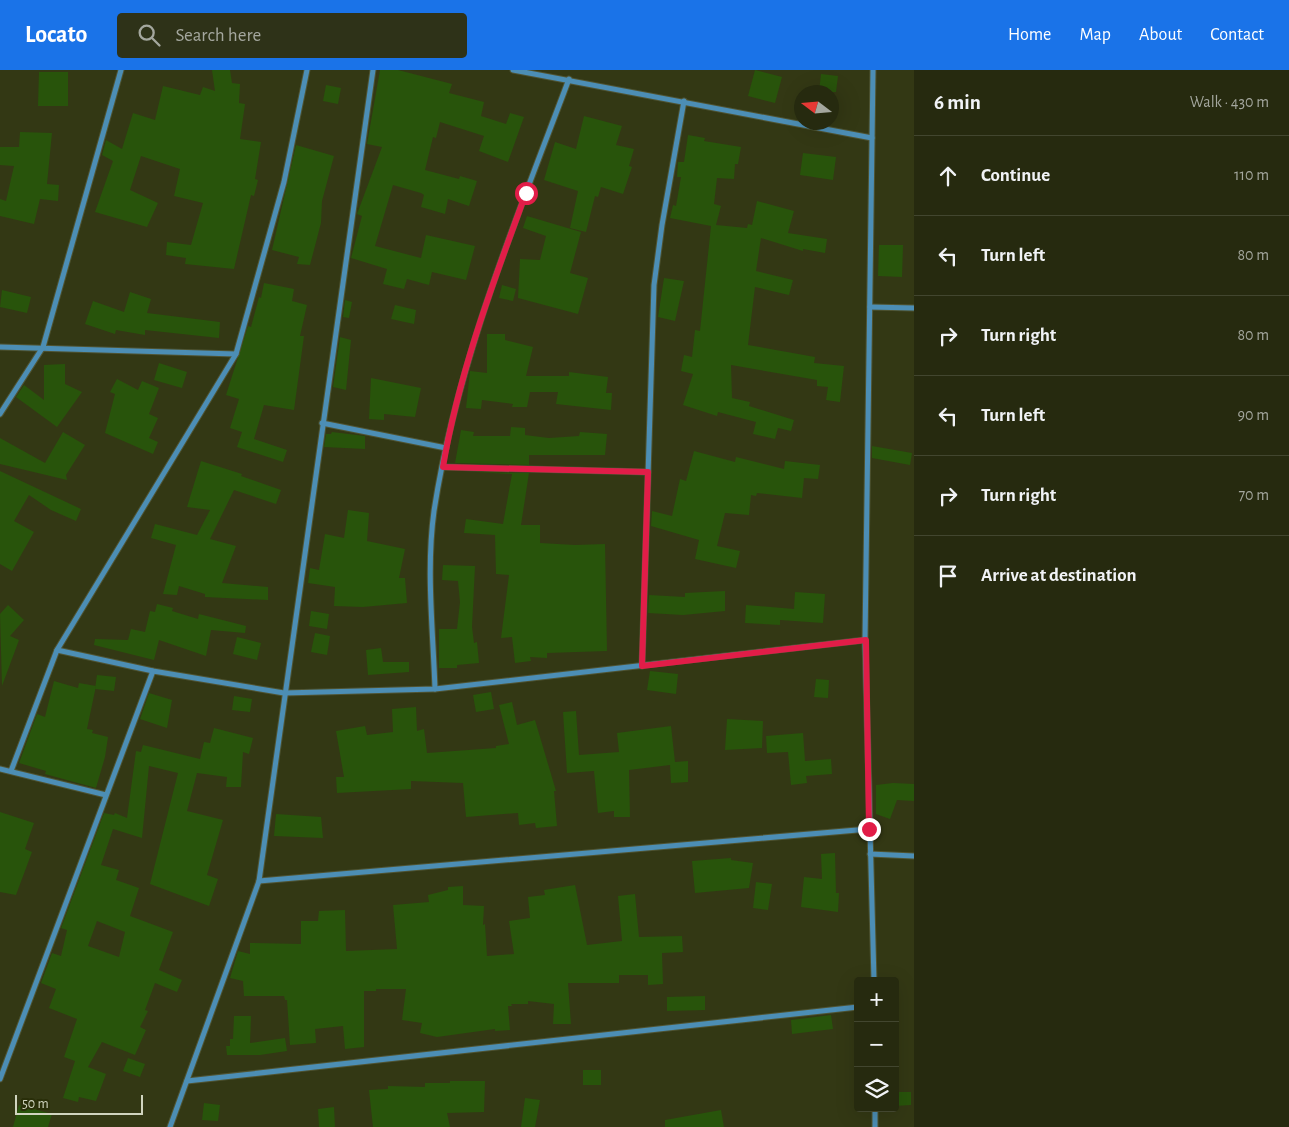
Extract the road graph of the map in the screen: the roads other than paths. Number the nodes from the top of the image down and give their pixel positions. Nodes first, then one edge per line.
1 (120, 70) edge
2 (307, 70) edge
3 (373, 70) edge
4 (513, 70) edge
5 (873, 70) edge
6 (569, 79) junction
7 (684, 101) junction
8 (872, 138) junction
9 (870, 307) junction
10 (914, 308) edge
11 (0, 348) edge
12 (43, 348) junction
13 (236, 354) junction
14 (0, 414) edge
15 (322, 422) junction
16 (446, 448) junction
17 (443, 467) junction
18 (648, 472) junction
19 (866, 640) junction
20 (57, 650) junction
21 (642, 666) junction
22 (154, 671) junction
23 (435, 689) junction
24 (284, 693) junction
25 (0, 769) edge
26 (11, 771) junction
27 (106, 795) junction
28 (869, 829) junction
29 (870, 854) junction
30 (914, 856) edge
31 (259, 881) junction
32 (874, 977) edge
33 (854, 1008) edge
34 (0, 1079) edge
35 (187, 1081) junction
36 (875, 1112) edge
37 (170, 1127) edge
38 (875, 1127) edge

1 - 12 street
2 - 13 street
3 - 15 street
4 - 6 street
5 - 8 street
6 - 7 street
6 - 16 street
7 - 8 street
7 - 18 street
8 - 9 street
9 - 10 street
9 - 19 street
11 - 12 street
12 - 13 street
12 - 14 street
13 - 20 street
15 - 16 street
15 - 24 street
16 - 17 street
17 - 18 street
17 - 23 street
18 - 21 street
19 - 21 street
19 - 28 street
20 - 22 street
20 - 26 street
21 - 23 street
22 - 24 street
22 - 27 street
23 - 24 street
24 - 31 street
25 - 26 street
26 - 27 street
27 - 34 street
28 - 29 street
28 - 31 street
29 - 30 street
29 - 32 street
31 - 35 street
33 - 35 street
35 - 37 street
36 - 38 street

